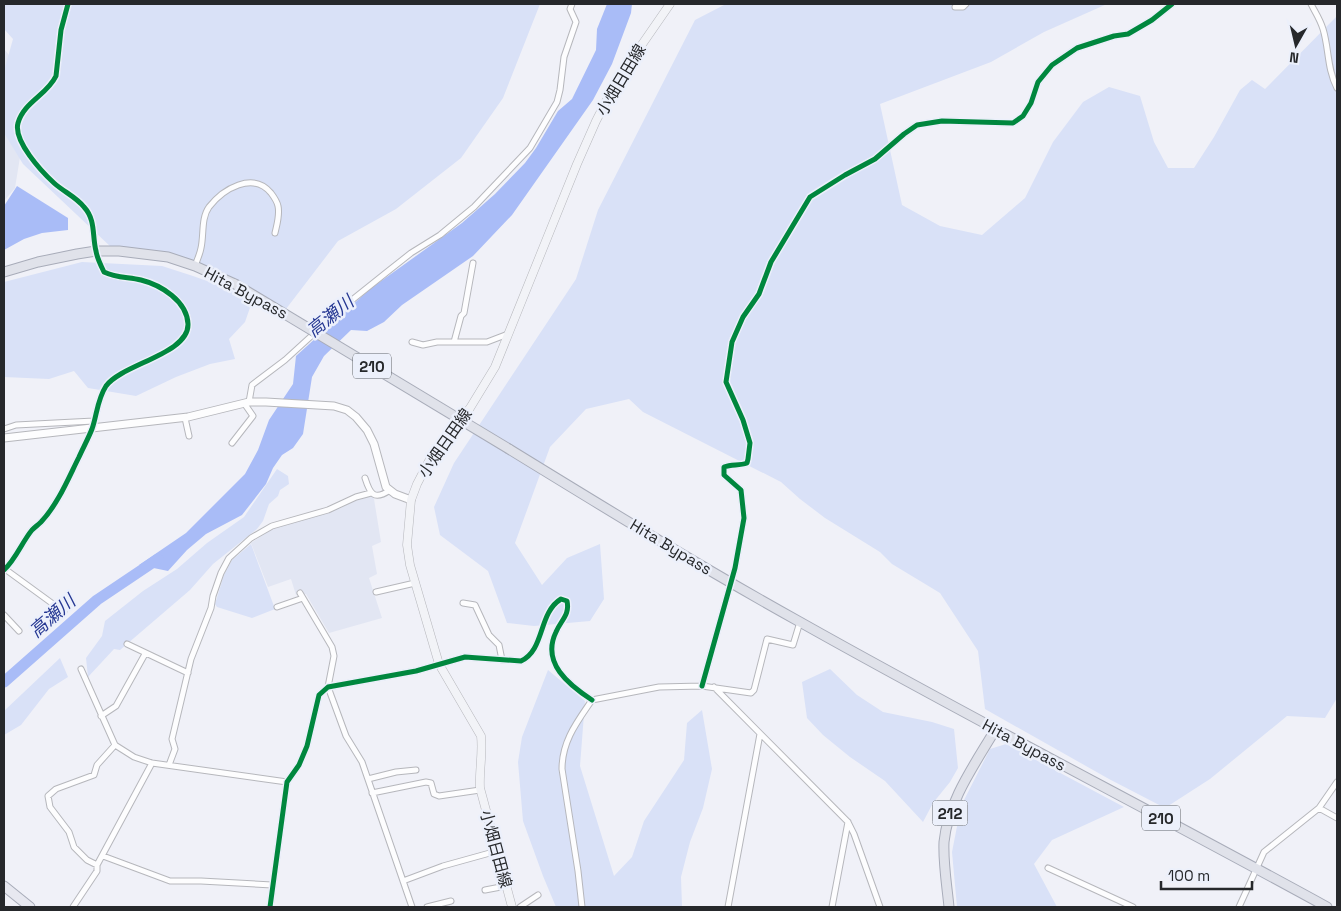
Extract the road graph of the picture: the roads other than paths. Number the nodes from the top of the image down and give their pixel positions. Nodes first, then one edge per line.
1 (68, 4) edge
2 (572, 4) edge
3 (670, 4) edge
4 (966, 4) edge
5 (1172, 4) edge
6 (1311, 4) edge
7 (955, 7) dead end
8 (1337, 88) edge
9 (276, 233) dead end
10 (96, 251) junction
11 (473, 263) dead end
12 (195, 266) junction
13 (4, 272) edge
14 (508, 334) junction
15 (412, 342) dead end
16 (454, 342) junction
17 (246, 403) junction
18 (185, 418) junction
19 (93, 425) junction
20 (4, 428) edge
21 (189, 436) dead end
22 (4, 438) edge
23 (232, 443) dead end
24 (366, 478) dead end
25 (390, 490) junction
26 (372, 493) junction
27 (411, 500) junction
28 (5, 570) edge
29 (730, 582) junction
30 (415, 583) junction
31 (376, 592) dead end
32 (463, 603) dead end
33 (277, 607) dead end
34 (64, 612) dead end
35 (4, 615) edge
36 (800, 622) junction
37 (19, 631) dead end
38 (127, 644) dead end
39 (145, 654) junction
40 (502, 660) junction
41 (439, 664) junction
42 (81, 669) dead end
43 (188, 673) junction
44 (702, 686) junction
45 (328, 687) junction
46 (714, 687) junction
47 (592, 700) junction
48 (101, 716) junction
49 (995, 730) junction
50 (760, 734) junction
51 (115, 745) junction
52 (152, 763) junction
53 (169, 765) junction
54 (416, 770) dead end
55 (368, 779) junction
56 (287, 782) junction
57 (1337, 782) edge
58 (480, 790) junction
59 (372, 793) junction
60 (1319, 808) junction
61 (1337, 818) edge
62 (848, 822) junction
63 (497, 851) junction
64 (102, 856) junction
65 (98, 865) junction
66 (1048, 868) dead end
67 (1258, 869) junction
68 (403, 881) junction
69 (272, 885) junction
70 (4, 886) edge
71 (506, 886) junction
72 (485, 890) dead end
73 (538, 894) dead end
74 (451, 901) dead end
75 (30, 907) edge
76 (72, 907) edge
77 (270, 907) edge
78 (412, 907) edge
79 (427, 907) edge
80 (512, 907) edge
81 (520, 907) edge
82 (582, 907) edge
83 (728, 907) edge
84 (832, 907) edge
85 (880, 907) edge
86 (949, 907) edge
87 (1133, 907) edge
88 (1239, 907) edge
89 (1327, 907) edge

1 - 10 street
2 - 17 street
3 - 14 main road, 小畑日田線
4 - 7 street
5 - 29 street
6 - 8 street
9 - 12 street
10 - 12 highway, Hita Bypass / 210
10 - 13 highway, Hita Bypass / 210
10 - 19 street
11 - 16 street
12 - 29 highway, Hita Bypass / 210, bridge
14 - 16 street
14 - 27 main road, 小畑日田線
15 - 16 street
17 - 18 street
17 - 23 street
17 - 25 street
18 - 19 street
18 - 21 street
19 - 20 street
19 - 22 street
19 - 28 street
24 - 26 street
25 - 26 street
25 - 27 street
26 - 43 street
27 - 30 main road, 小畑日田線
28 - 34 street
29 - 36 highway, Hita Bypass / 210
29 - 44 street
30 - 31 street
30 - 41 main road, 小畑日田線
32 - 40 street
33 - 45 street
35 - 37 street
36 - 46 street
36 - 49 highway, Hita Bypass / 210
38 - 39 street
39 - 43 street
39 - 48 street
40 - 41 street
40 - 47 street
41 - 45 street
41 - 58 main road, 小畑日田線
42 - 48 street
43 - 53 street
44 - 46 street
44 - 47 street
45 - 55 street
45 - 56 street
46 - 50 street
47 - 82 street
48 - 51 street
49 - 67 highway, Hita Bypass / 210
49 - 86 highway, 212
50 - 62 street
50 - 83 street
51 - 52 street
51 - 65 street
52 - 53 street
52 - 64 street
53 - 56 street
54 - 55 street
55 - 59 street
56 - 69 street
57 - 60 street
58 - 59 street
58 - 63 main road, 小畑日田線
59 - 68 street
60 - 61 street
60 - 67 street
62 - 84 street
62 - 85 street
63 - 68 street
63 - 71 main road, 小畑日田線
64 - 65 street
64 - 69 street
65 - 76 street
66 - 87 street
67 - 88 street
67 - 89 highway, Hita Bypass / 210
68 - 78 street
69 - 77 street
70 - 75 main road
71 - 72 street
71 - 80 main road, 小畑日田線
73 - 81 street
74 - 79 street

